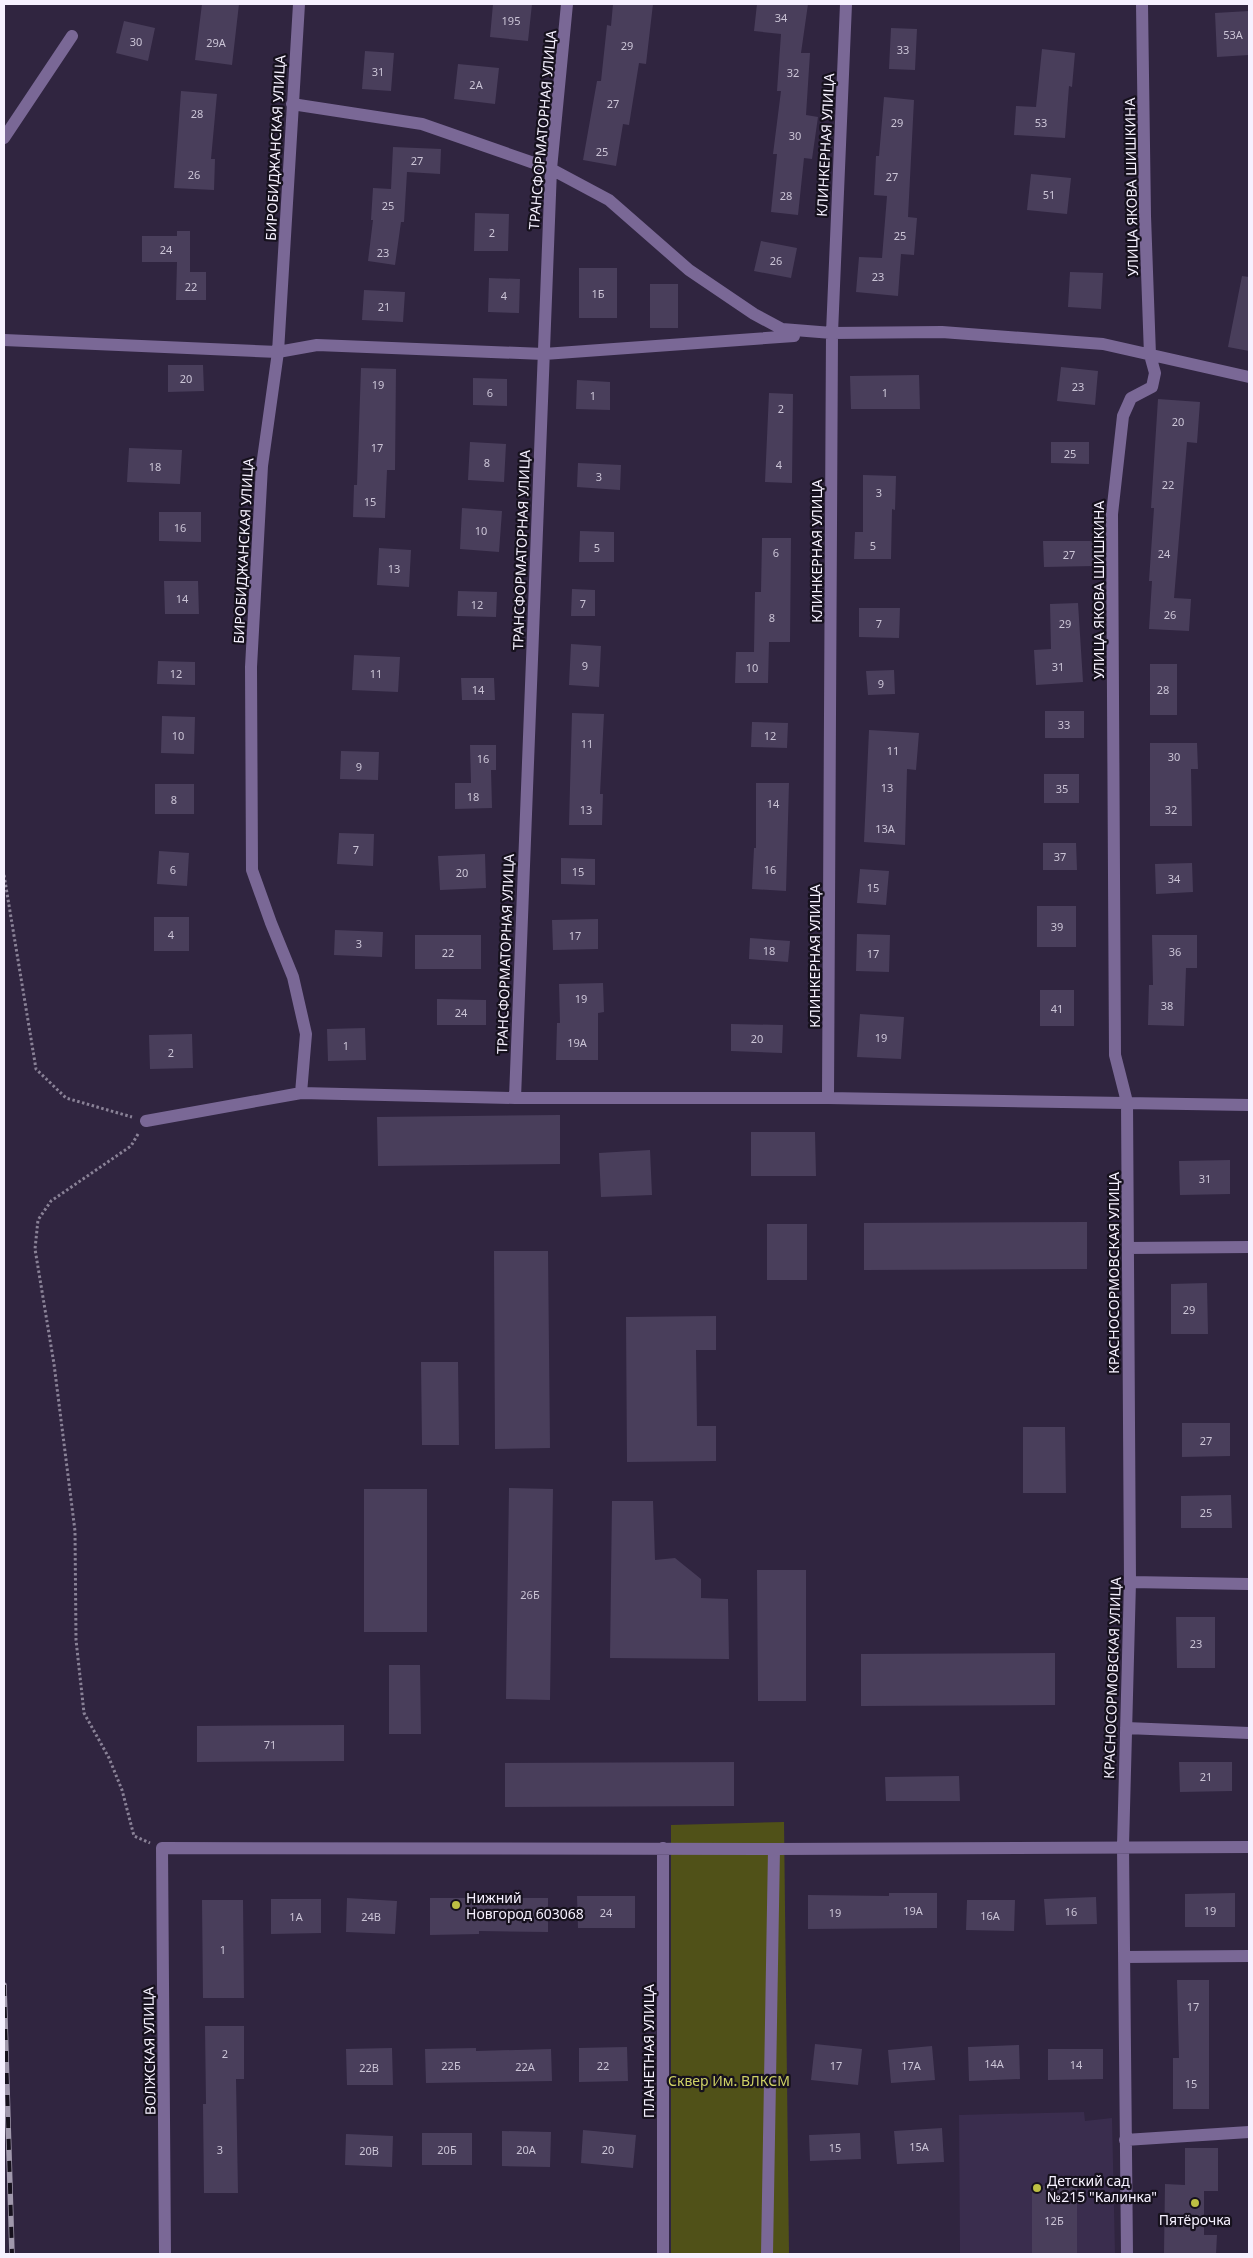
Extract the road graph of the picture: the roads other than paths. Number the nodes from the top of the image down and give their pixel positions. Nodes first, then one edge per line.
1 (300, 4) edge
2 (567, 4) edge
3 (846, 4) edge
4 (1142, 4) edge
5 (72, 36) dead end
6 (292, 104) junction
7 (4, 138) edge
8 (551, 169) junction
9 (832, 333) junction
10 (4, 340) edge
11 (278, 352) junction
12 (544, 354) junction
13 (1150, 355) junction
14 (1249, 377) edge
15 (301, 1092) junction
16 (515, 1098) junction
17 (828, 1098) junction
18 (1127, 1102) junction
19 (1249, 1104) edge
20 (146, 1121) road end
21 (1249, 1247) edge
22 (1128, 1248) junction
23 (1130, 1582) junction
24 (1249, 1584) edge
25 (1126, 1728) junction
26 (1249, 1733) edge
27 (1123, 1846) junction
28 (1249, 1847) edge
29 (662, 1848) junction
30 (774, 1849) junction
31 (1249, 1956) edge
32 (1125, 1957) junction
33 (1249, 2132) edge
34 (1125, 2140) junction
35 (165, 2254) edge
36 (663, 2254) edge
37 (767, 2254) edge
38 (1127, 2254) edge

1 - 6 street, БИРОБИДЖАНСКАЯ УЛИЦА
2 - 8 street, ТРАНСФОРМАТОРНАЯ УЛИЦА
3 - 9 street, КЛИНКЕРНАЯ УЛИЦА
4 - 13 street, УЛИЦА ЯКОВА ШИШКИНА
5 - 7 street
6 - 8 street
6 - 11 street, БИРОБИДЖАНСКАЯ УЛИЦА
8 - 9 street
8 - 12 street, ТРАНСФОРМАТОРНАЯ УЛИЦА
9 - 12 street
9 - 13 street
9 - 17 street, КЛИНКЕРНАЯ УЛИЦА
10 - 11 street
11 - 12 street
11 - 15 street, БИРОБИДЖАНСКАЯ УЛИЦА
12 - 16 street, ТРАНСФОРМАТОРНАЯ УЛИЦА
13 - 14 street
13 - 18 street, УЛИЦА ЯКОВА ШИШКИНА
15 - 16 street
15 - 20 street
16 - 17 street
17 - 18 street
18 - 19 street
18 - 22 street, КРАСНОСОРМОВСКАЯ УЛИЦА
21 - 22 street
22 - 23 street, КРАСНОСОРМОВСКАЯ УЛИЦА
23 - 24 street
23 - 25 street, КРАСНОСОРМОВСКАЯ УЛИЦА
25 - 26 street
25 - 27 street, КРАСНОСОРМОВСКАЯ УЛИЦА
27 - 28 street
27 - 30 street
27 - 32 street, КРАСНОСОРМОВСКАЯ УЛИЦА
29 - 30 street
29 - 35 street, ВОЛЖСКАЯ УЛИЦА
29 - 36 street, ПЛАНЕТНАЯ УЛИЦА
30 - 37 street
31 - 32 street
32 - 34 street, КРАСНОСОРМОВСКАЯ УЛИЦА
33 - 34 street
34 - 38 street, КРАСНОСОРМОВСКАЯ УЛИЦА

